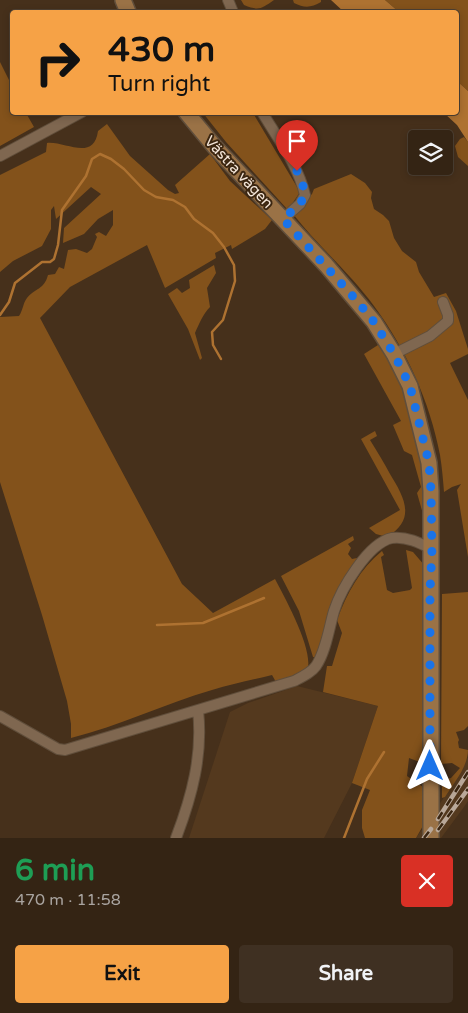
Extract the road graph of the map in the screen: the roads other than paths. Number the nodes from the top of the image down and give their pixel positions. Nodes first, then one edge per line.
1 (76, 115) edge
2 (189, 115) edge
3 (264, 115) edge
4 (0, 156) edge
5 (283, 219) junction
6 (443, 302) dead end
7 (394, 354) junction
8 (432, 549) junction
9 (198, 710) junction
10 (0, 716) edge
11 (176, 838) edge
12 (431, 838) edge

1 - 4 street
2 - 5 street, Västra vägen
3 - 5 street
5 - 7 street, Västra vägen
6 - 7 street
7 - 8 street, Västra vägen
8 - 9 street
8 - 12 street, Västra vägen
9 - 10 street
9 - 11 street

